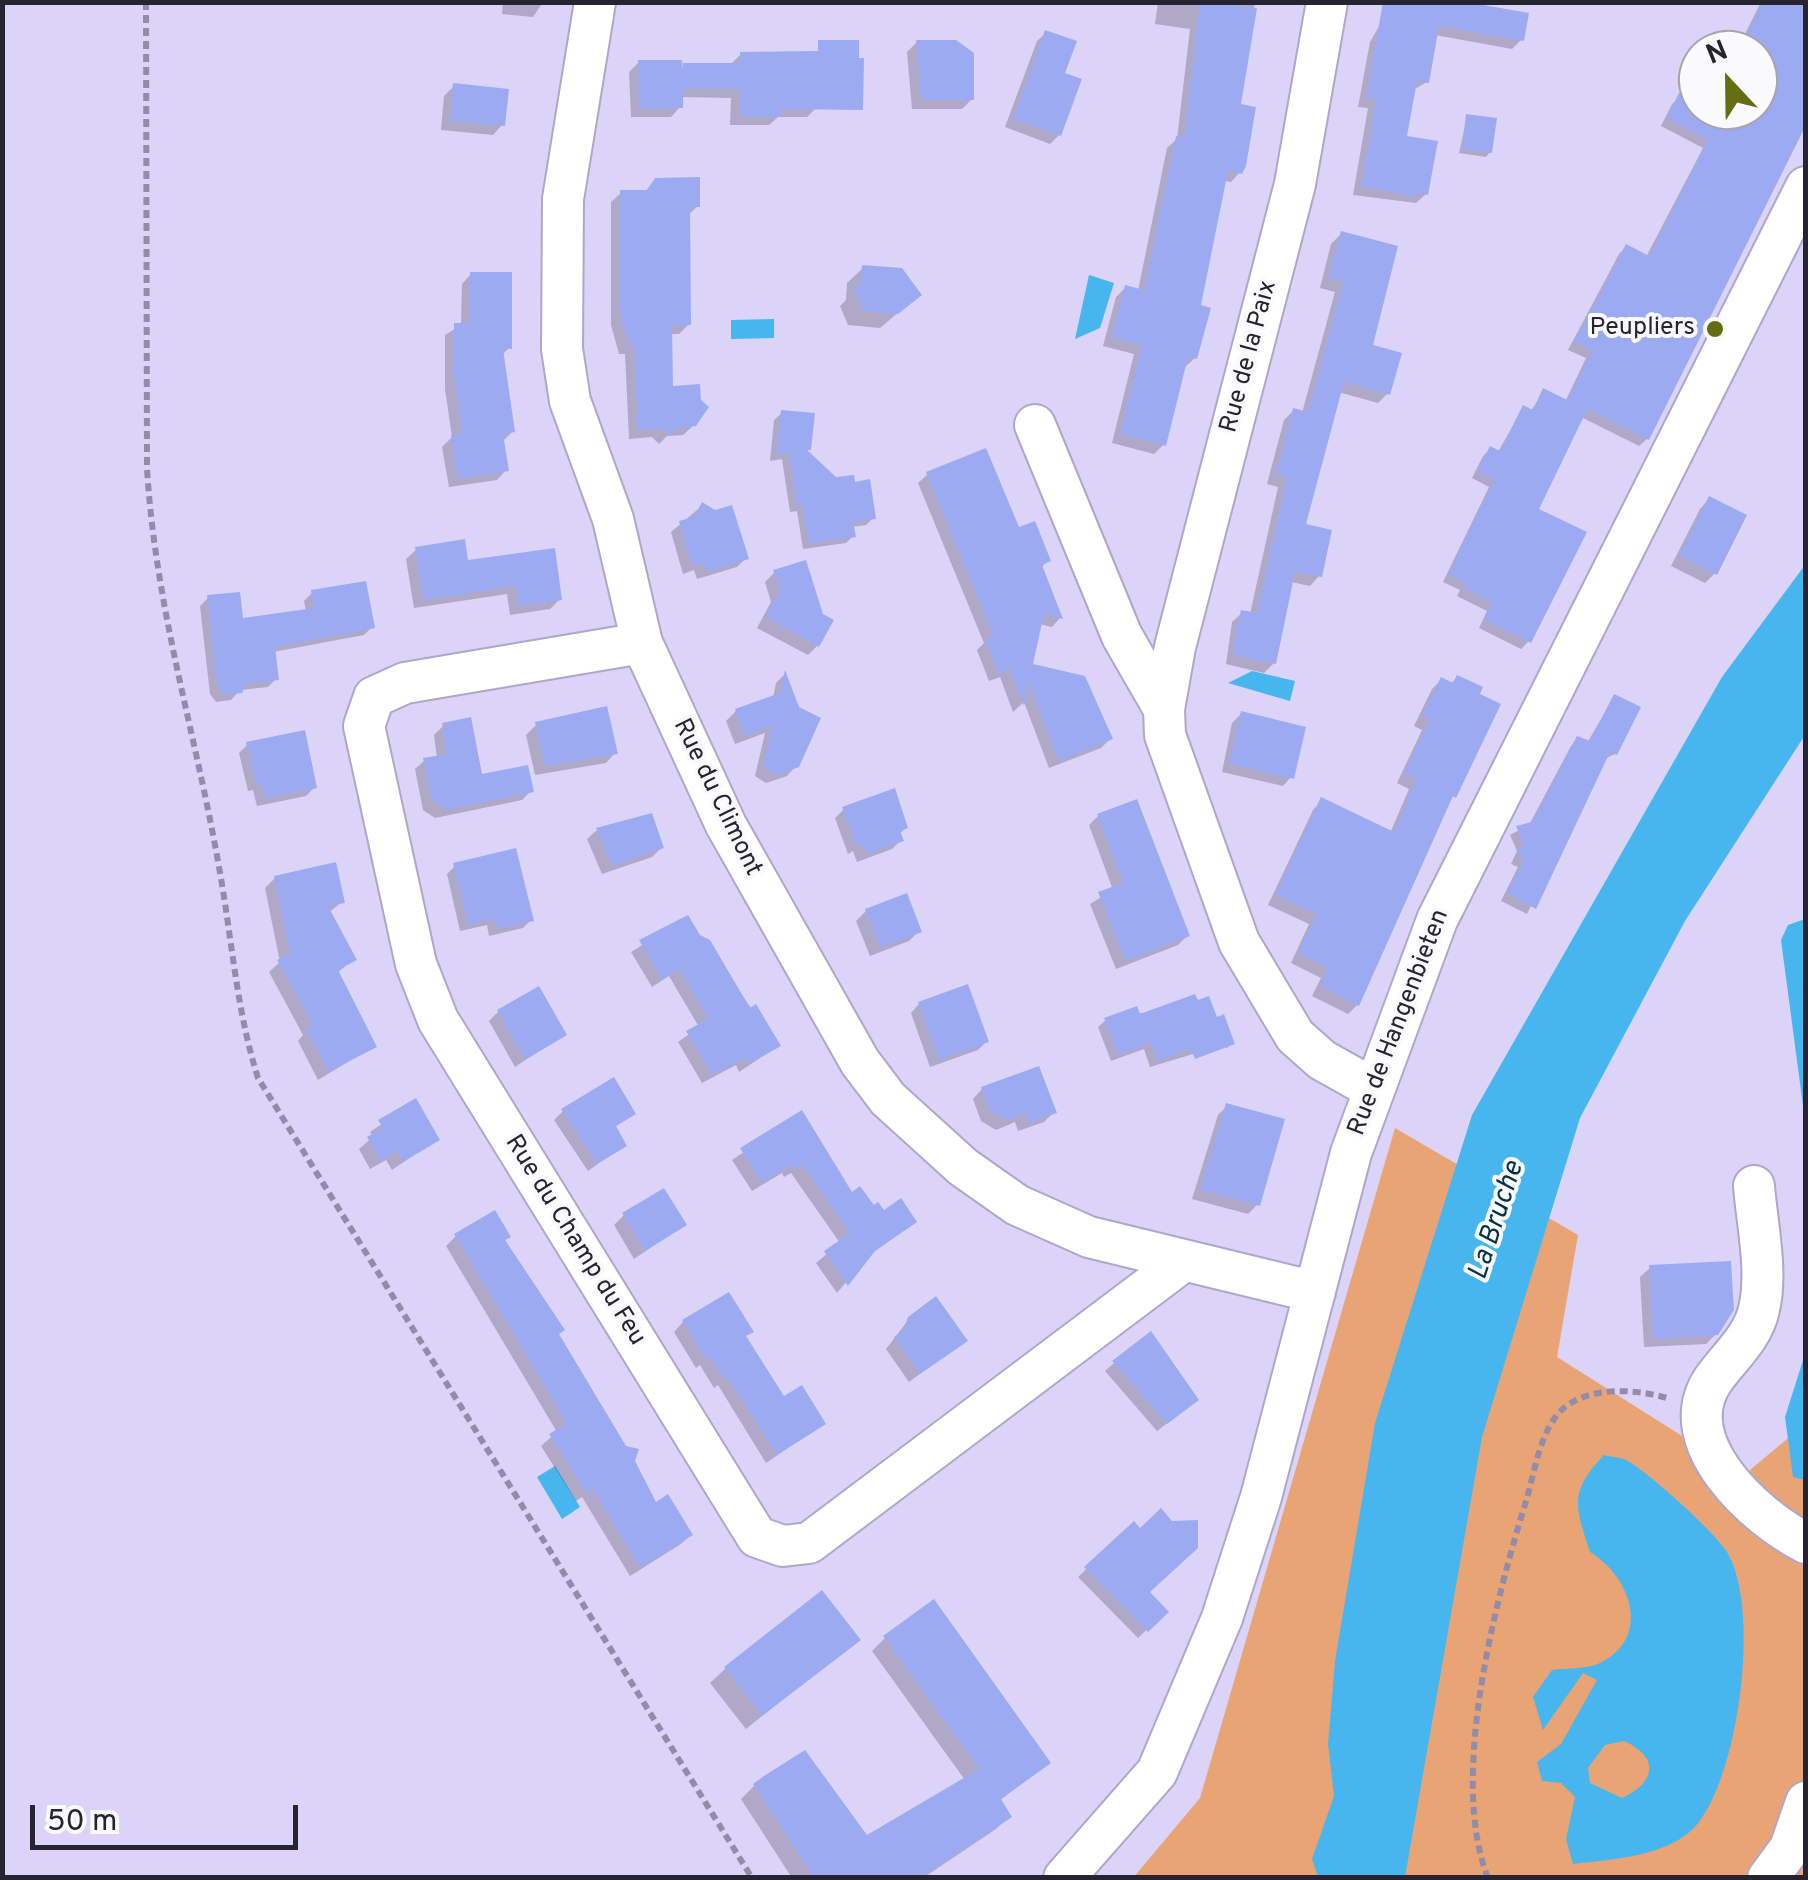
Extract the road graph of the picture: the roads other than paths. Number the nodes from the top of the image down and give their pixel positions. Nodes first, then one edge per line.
1 (595, 2) edge
2 (1326, 2) edge
3 (1806, 187) edge
4 (1035, 425) dead end
5 (642, 643) junction
6 (1164, 709) junction
7 (1372, 1088) junction
8 (1754, 1186) dead end
9 (1181, 1263) junction
10 (1315, 1292) junction
11 (1806, 1544) edge
12 (1806, 1802) edge
13 (1064, 1878) edge
14 (1768, 1878) edge

1 - 5 street, Rue du Climont
2 - 6 street, Rue de la Paix
3 - 7 street, Rue de Hangenbieten
4 - 6 street, Rue de la Paix
5 - 9 street, Rue du Climont
5 - 9 street, Rue du Champ du Feu
6 - 7 street, Rue de la Paix
7 - 10 street, Rue de Hangenbieten
8 - 11 street
9 - 10 street, Rue du Climont
10 - 13 street, Rue de Hangenbieten
12 - 14 street

